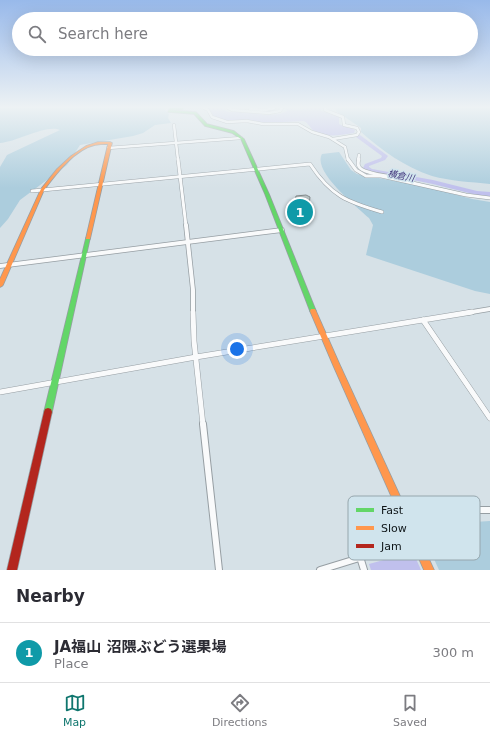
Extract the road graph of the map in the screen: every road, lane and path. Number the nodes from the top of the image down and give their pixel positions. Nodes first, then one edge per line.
1 (175, 135) edge
2 (236, 135) edge
3 (320, 135) edge
4 (357, 135) edge
5 (241, 138) junction
6 (333, 139) junction
7 (176, 143) junction
8 (108, 148) junction
9 (359, 155) dead end
10 (257, 170) junction
11 (181, 177) junction
12 (100, 185) junction
13 (42, 190) junction
14 (32, 191) dead end
15 (490, 197) edge
16 (382, 212) dead end
17 (282, 230) junction
18 (187, 242) junction
19 (84, 256) junction
20 (9, 265) junction
21 (0, 266) edge
22 (0, 285) edge
23 (490, 309) edge
24 (423, 320) junction
25 (323, 336) junction
26 (196, 357) junction
27 (56, 381) junction
28 (0, 392) edge
29 (490, 418) edge
30 (396, 496) edge
31 (351, 560) edge
32 (361, 560) edge
33 (425, 560) edge
34 (12, 570) edge
35 (219, 570) edge
36 (320, 570) edge
37 (364, 570) edge
38 (429, 570) edge

1 - 7 street
2 - 5 street
3 - 6 street
4 - 6 street
5 - 7 street
5 - 10 street
6 - 15 street
7 - 8 street
7 - 11 street
8 - 12 street
8 - 13 street
9 - 15 street
10 - 11 street
10 - 16 street
10 - 17 street
11 - 12 street
11 - 18 street
12 - 13 street
12 - 19 street
13 - 14 street
13 - 20 street
17 - 18 street
17 - 25 street
18 - 19 street
18 - 26 street
19 - 20 street
19 - 27 street
20 - 21 street
20 - 22 street
23 - 24 street
24 - 25 street
24 - 29 street
25 - 26 street
25 - 30 street
26 - 27 street
26 - 35 street
27 - 28 street
27 - 34 street
31 - 36 street
32 - 37 street
33 - 38 street

